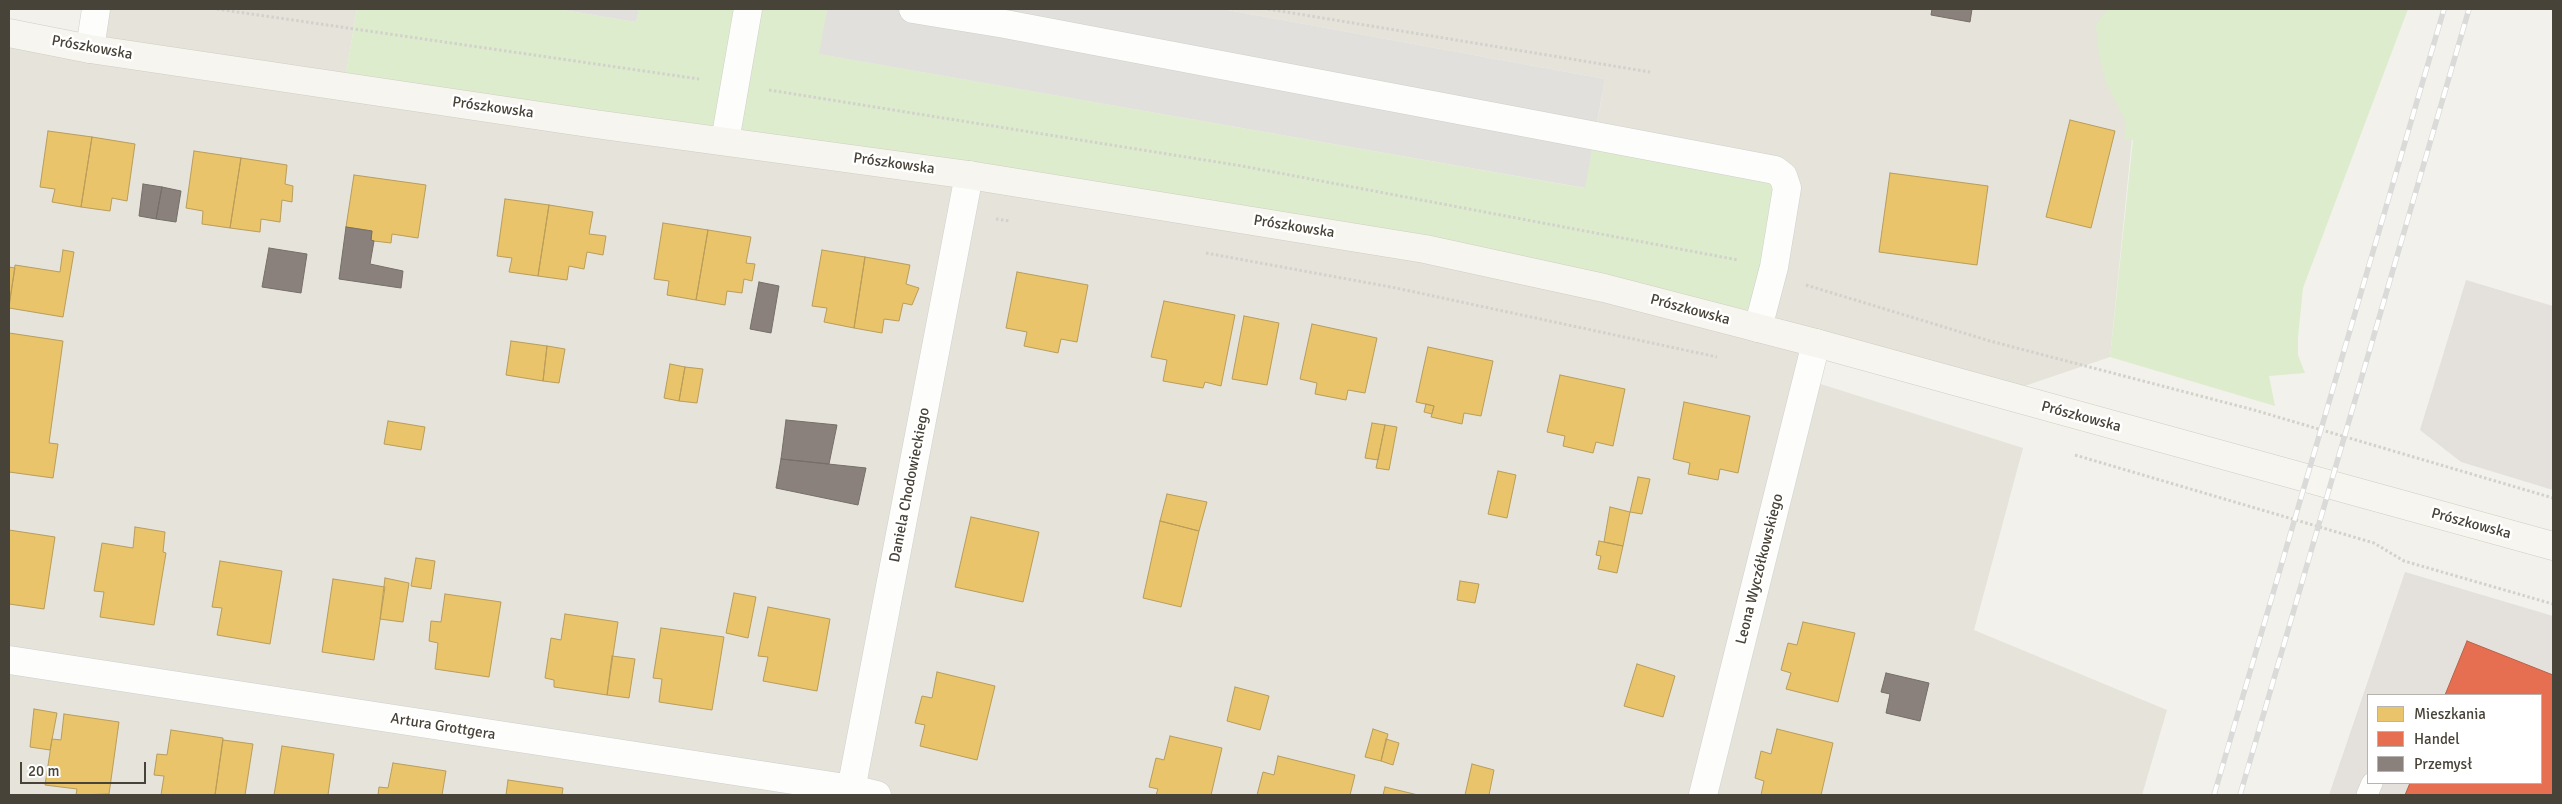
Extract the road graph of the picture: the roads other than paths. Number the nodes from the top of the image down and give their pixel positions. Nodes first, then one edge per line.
1 (96, 9) edge
2 (748, 9) edge
3 (913, 9) edge
4 (1006, 16) edge
5 (9, 33) edge
6 (90, 49) junction
7 (724, 141) junction
8 (969, 175) junction
9 (1758, 328) junction
10 (1816, 343) junction
11 (2553, 546) edge
12 (9, 660) edge
13 (860, 793) edge
14 (1703, 795) edge

1 - 6 street
2 - 7 street
3 - 4 street
4 - 9 street
5 - 6 main road, Prószkowska
6 - 7 main road, Prószkowska
7 - 8 main road, Prószkowska
8 - 9 main road, Prószkowska
8 - 13 street, Daniela Chodowieckiego
9 - 10 main road, Prószkowska
10 - 11 main road, Prószkowska
10 - 14 street, Leona Wyczółkowskiego
12 - 13 street, Artura Grottgera

